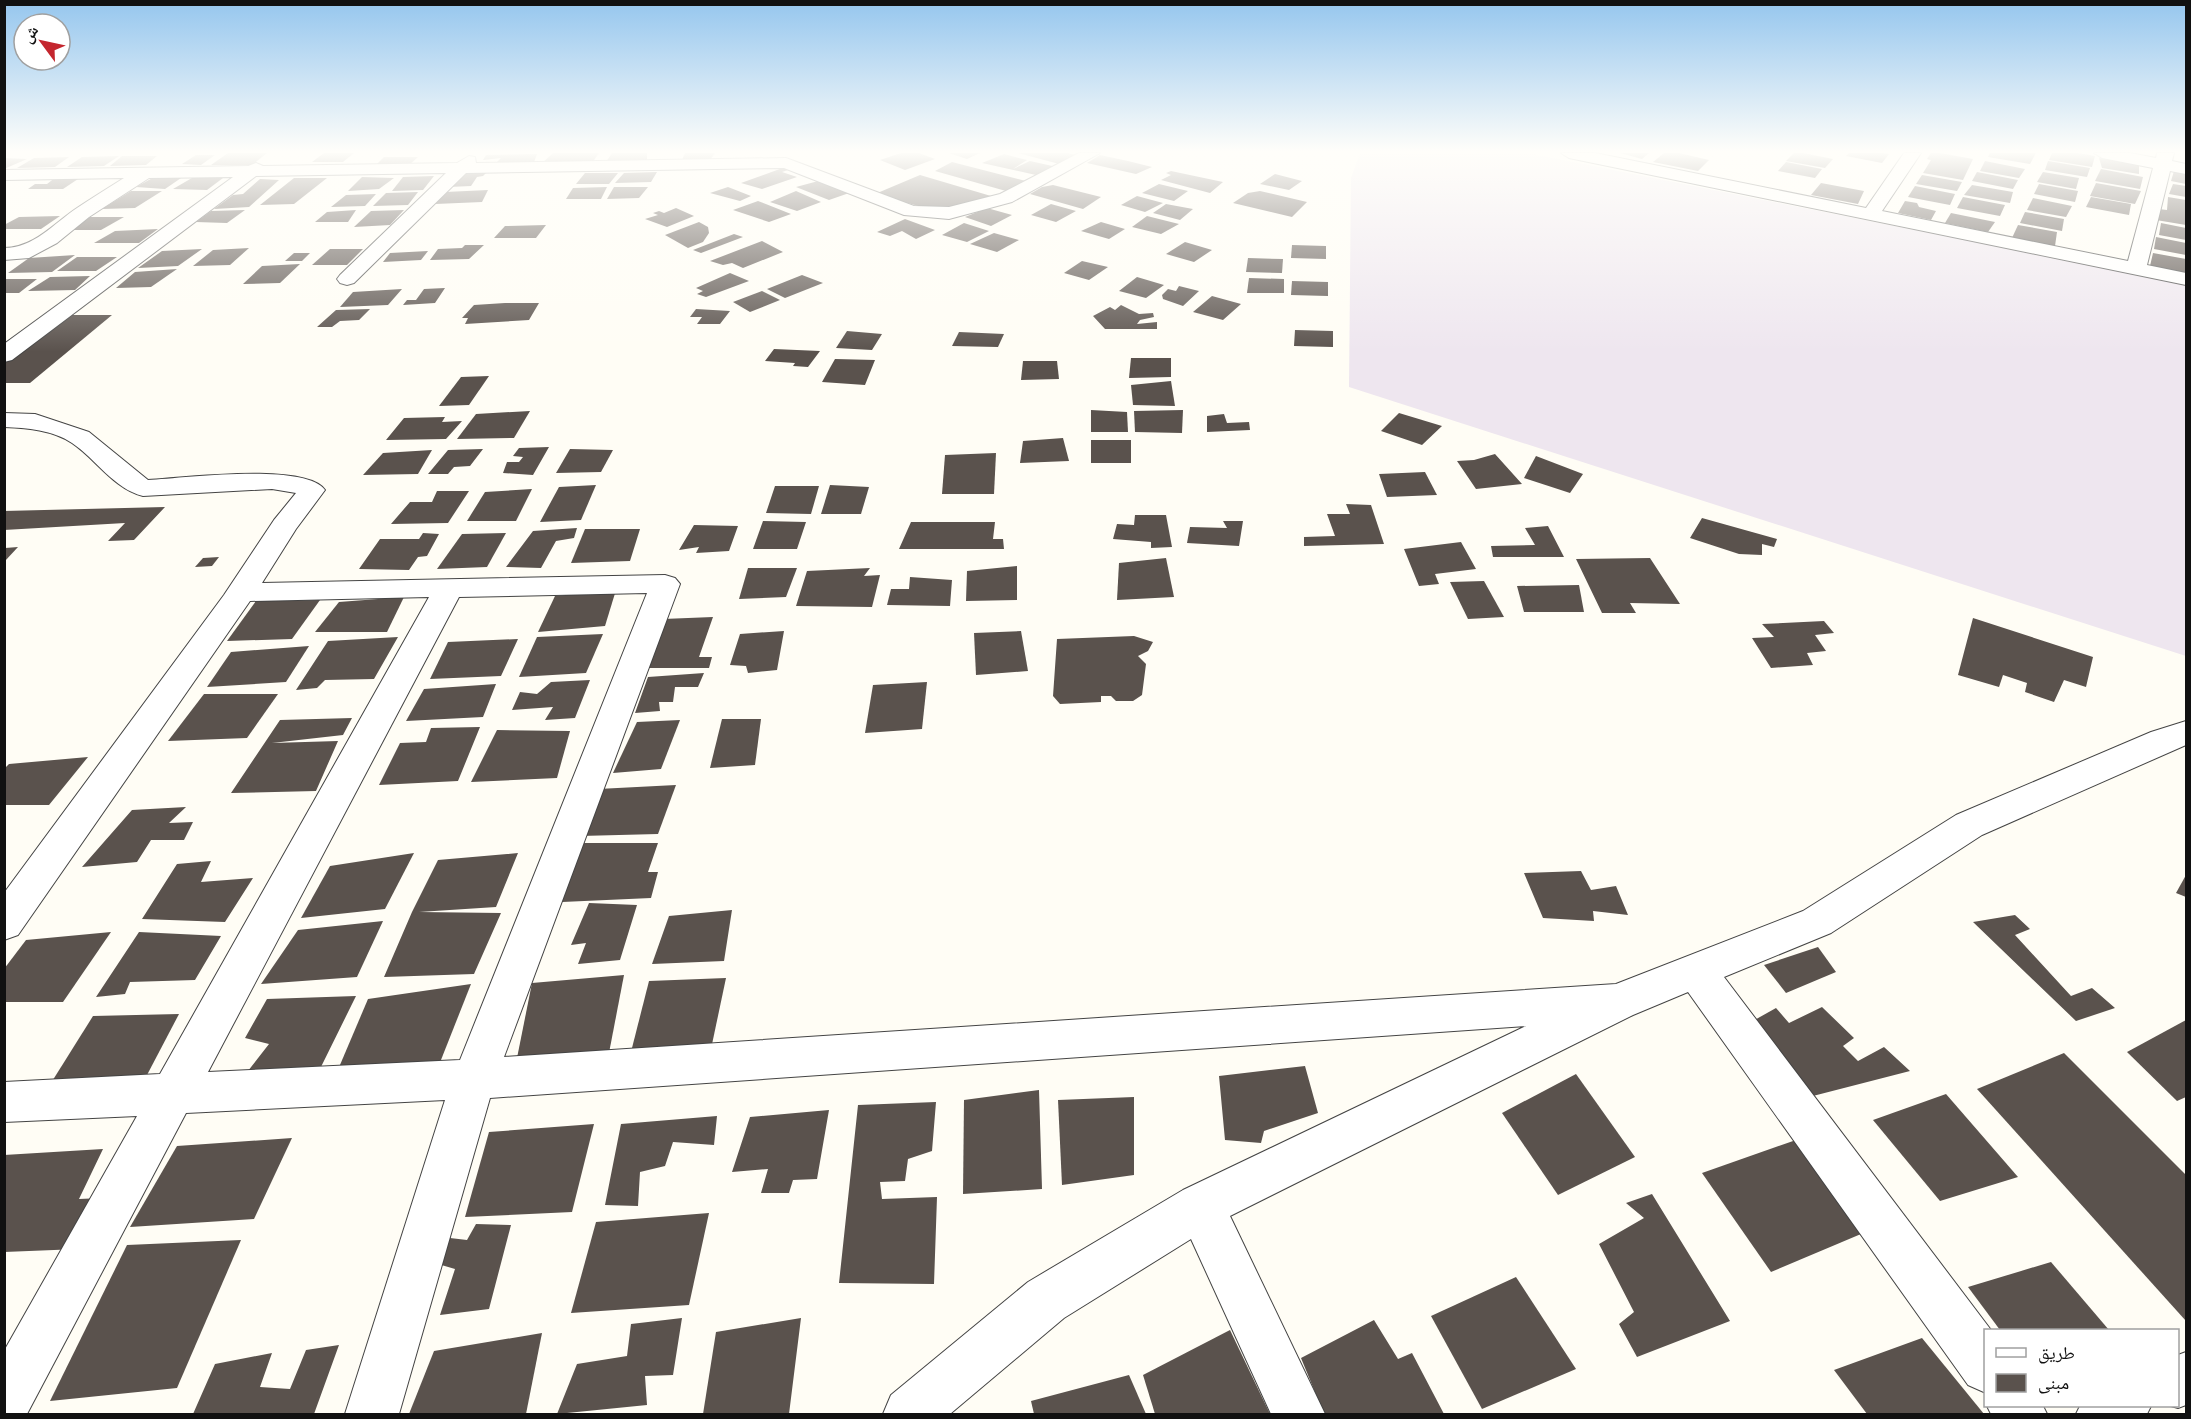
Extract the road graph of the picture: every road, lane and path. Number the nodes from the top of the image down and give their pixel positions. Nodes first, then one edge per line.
1 (74, 219) edge
2 (187, 219) edge
3 (409, 219) edge
4 (1896, 219) edge
5 (2149, 219) edge
6 (4, 255) edge
7 (2136, 269) junction
8 (347, 279) dead end
9 (2187, 279) edge
10 (4, 355) edge
11 (4, 420) edge
12 (449, 588) junction
13 (240, 592) junction
14 (2179, 740) edge
15 (4, 924) edge
16 (1695, 970) junction
17 (1617, 1002) junction
18 (474, 1079) junction
19 (175, 1092) junction
20 (4, 1102) edge
21 (1200, 1206) junction
22 (1984, 1364) edge
23 (4, 1404) edge
24 (2121, 1407) edge
25 (372, 1414) edge
26 (910, 1414) edge
27 (1298, 1414) edge
28 (2103, 1414) edge

1 - 6 street
2 - 10 street
3 - 8 street
4 - 7 street
5 - 7 street
7 - 9 street
11 - 13 street
12 - 13 street
12 - 18 street
12 - 19 street
13 - 15 street
14 - 16 street
16 - 17 street
16 - 22 street
17 - 18 street
17 - 21 street
18 - 19 street
18 - 25 street
19 - 20 street
19 - 23 street
21 - 26 street
21 - 27 street
24 - 28 street

